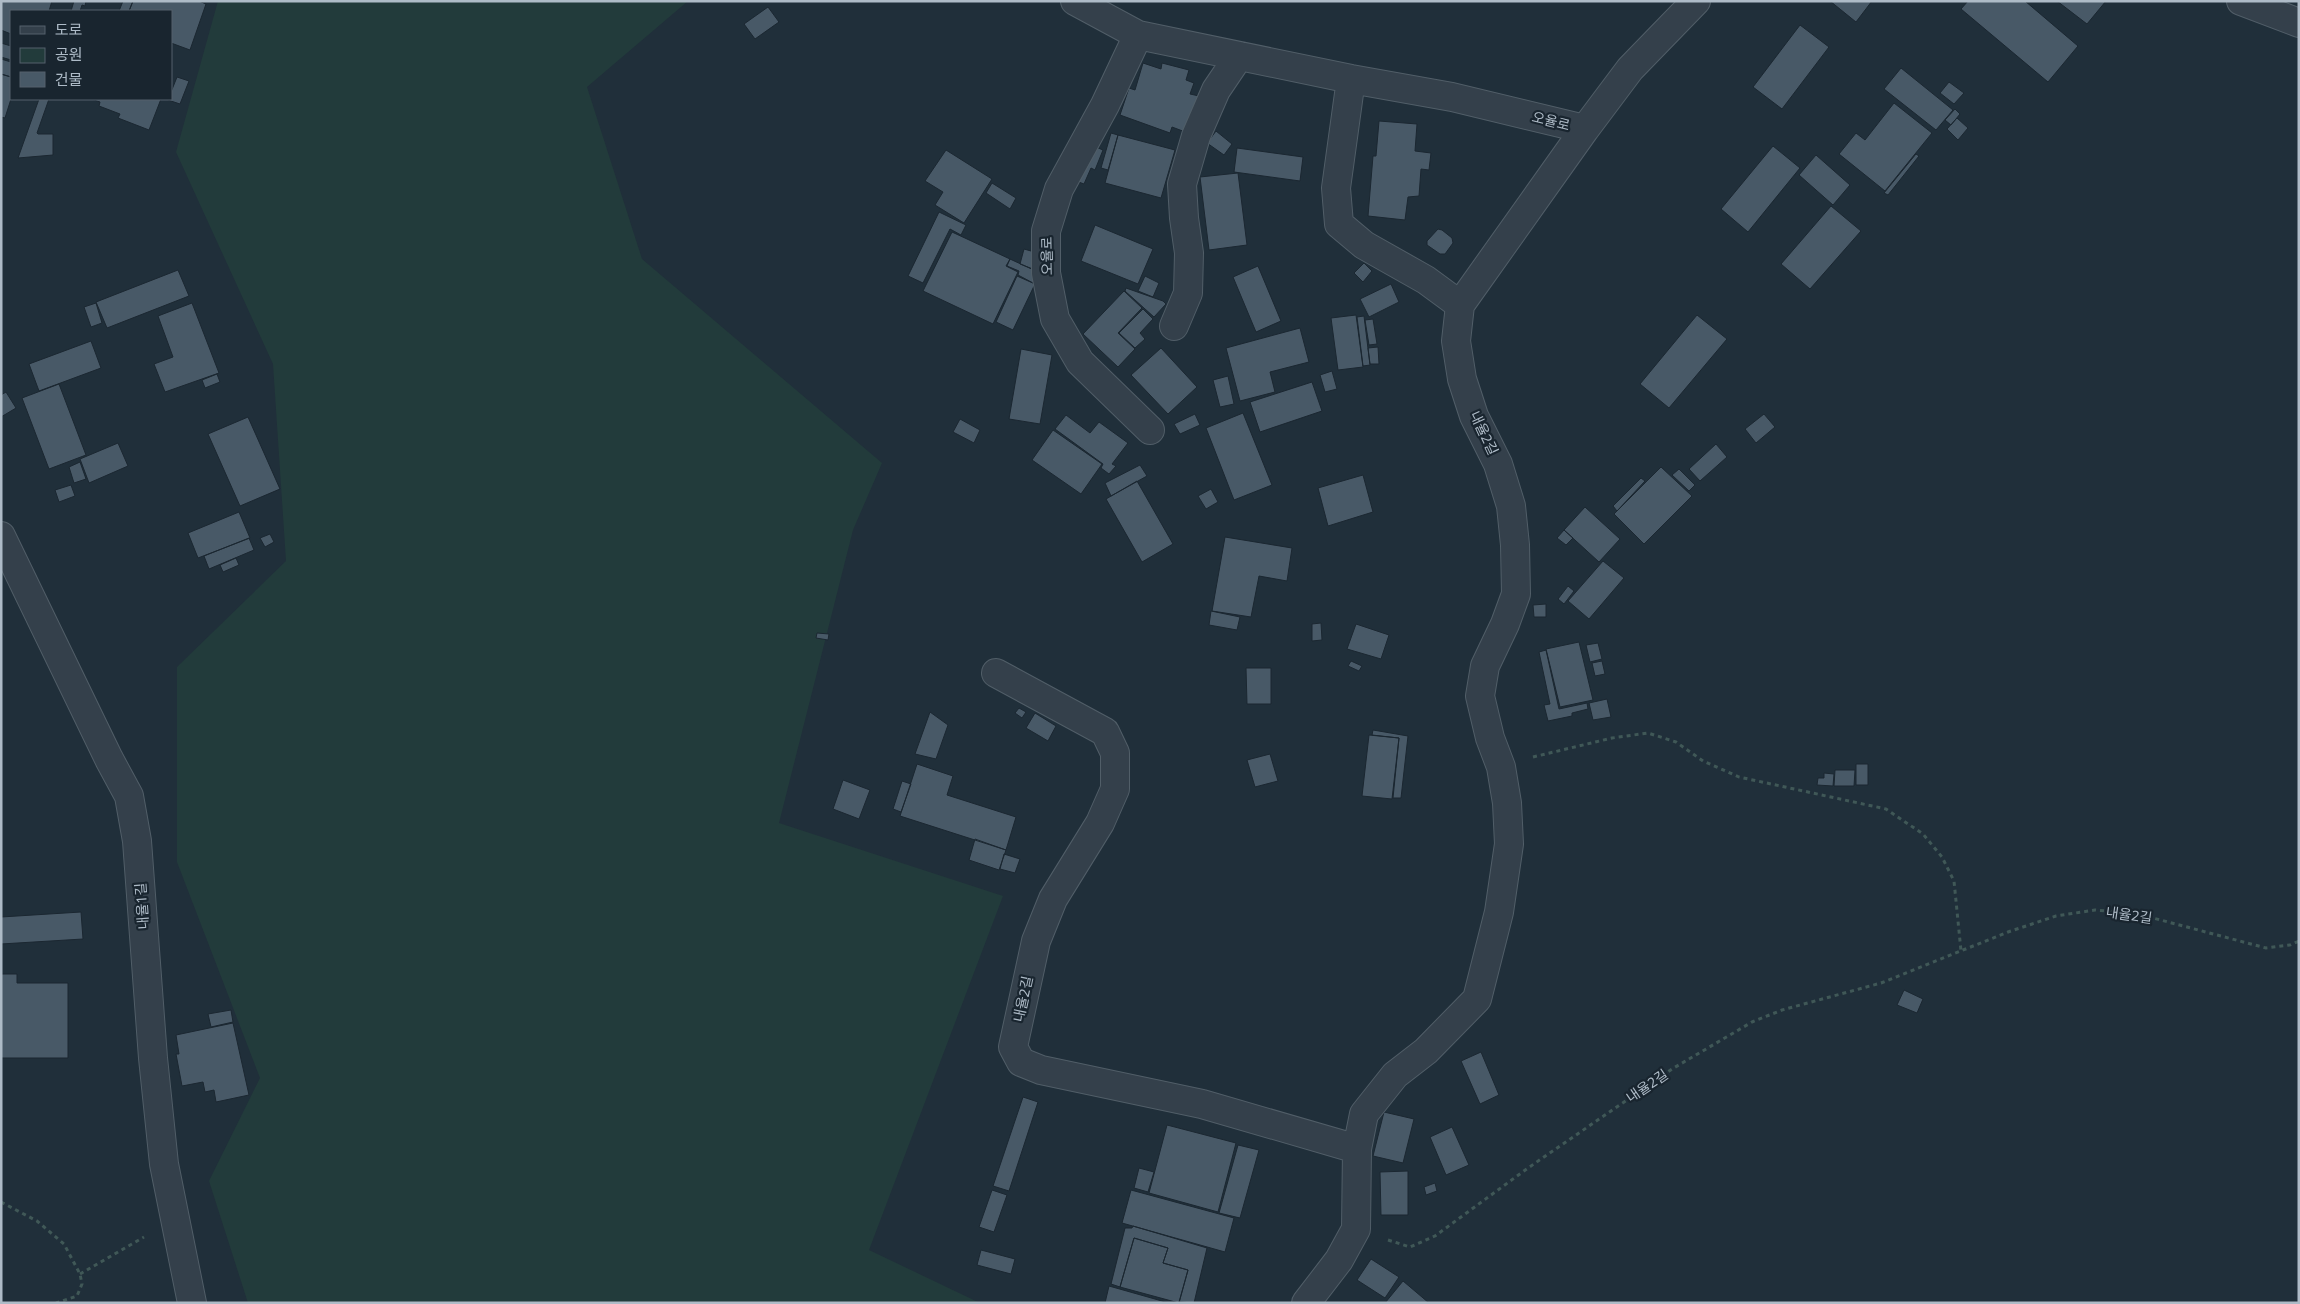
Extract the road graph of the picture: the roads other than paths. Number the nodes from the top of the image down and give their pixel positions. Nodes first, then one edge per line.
1 (1075, 1) edge
2 (1696, 1) edge
3 (2241, 1) edge
4 (2299, 23) edge
5 (1138, 35) junction
6 (1239, 56) junction
7 (1351, 79) junction
8 (1584, 129) junction
9 (1460, 305) junction
10 (1174, 326) dead end
11 (1150, 430) dead end
12 (1, 536) edge
13 (996, 673) dead end
14 (1357, 1149) junction
15 (192, 1303) edge
16 (1306, 1303) edge

1 - 5 street, 오율로
2 - 8 street, 오율로
3 - 4 street
5 - 6 street, 오율로
5 - 11 street, 오율로
6 - 7 street, 오율로
6 - 10 street
7 - 8 street, 오율로
7 - 9 street
8 - 9 street, 내율2길
9 - 14 street, 내율2길
12 - 15 street, 내율1길
13 - 14 street, 내율2길
14 - 16 street, 내율2길

